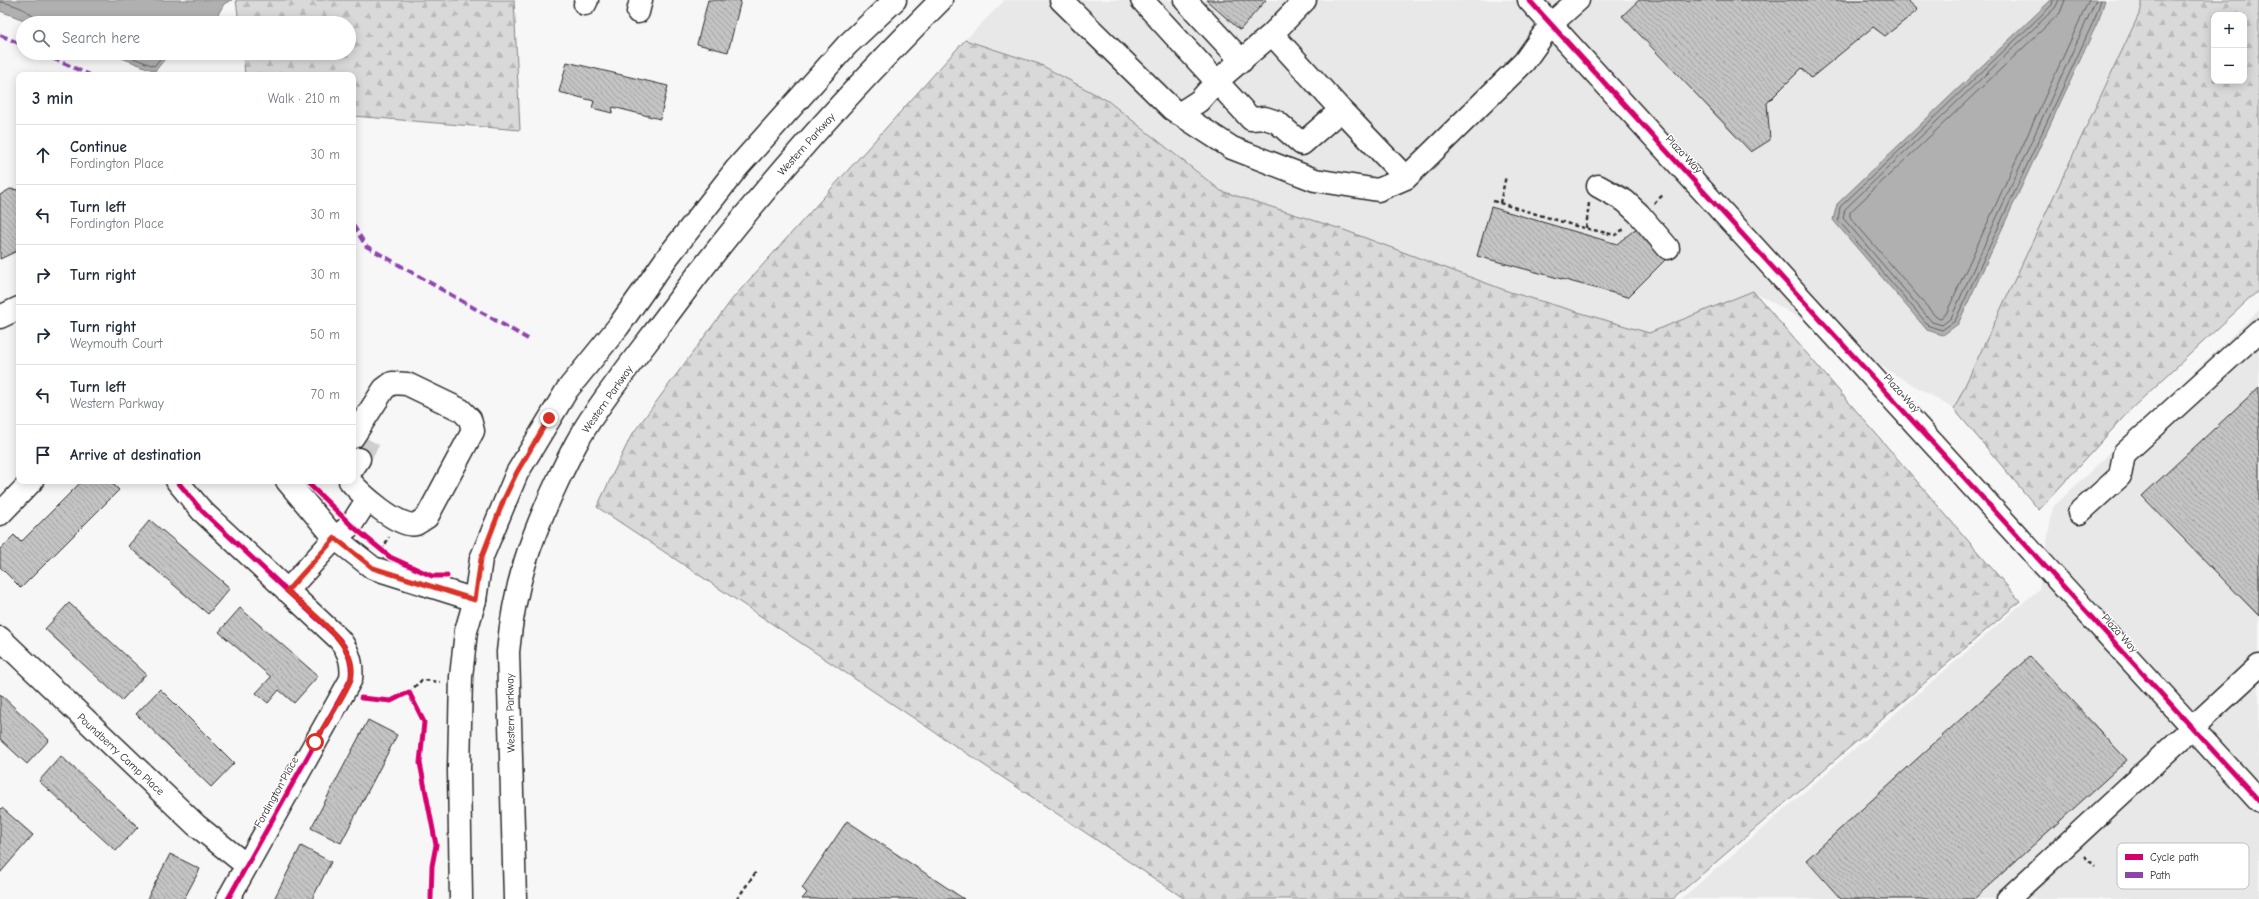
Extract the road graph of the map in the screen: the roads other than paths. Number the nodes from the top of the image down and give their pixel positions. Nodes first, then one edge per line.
1 (895, 0) edge
2 (941, 0) edge
3 (1061, 0) edge
4 (1142, 0) edge
5 (1185, 0) edge
6 (1305, 0) edge
7 (1529, 0) edge
8 (1578, 0) edge
9 (1551, 24) junction
10 (1272, 34) junction
11 (1242, 61) junction
12 (1217, 81) junction
13 (1341, 110) junction
14 (1179, 114) junction
15 (1251, 119) junction
16 (1302, 144) junction
17 (1235, 149) junction
18 (1292, 171) junction
19 (1406, 178) junction
20 (1593, 193) road end
21 (1668, 248) dead end
22 (16, 309) edge
23 (0, 317) edge
24 (2259, 331) edge
25 (362, 438) tunnel mouth
26 (29, 484) edge
27 (180, 484) edge
28 (290, 484) edge
29 (353, 484) edge
30 (367, 500) junction
31 (2079, 513) dead end
32 (0, 514) edge
33 (335, 538) junction
34 (287, 591) junction
35 (475, 600) junction
36 (0, 638) edge
37 (2259, 666) edge
38 (2193, 728) junction
39 (2259, 801) edge
40 (246, 865) junction
41 (228, 899) edge
42 (461, 899) edge
43 (515, 899) edge
44 (2008, 899) edge

1 - 35 street
2 - 43 street, Western Parkway
3 - 14 street
4 - 12 street
5 - 11 street
6 - 10 street
7 - 9 street, Plaza Way
8 - 9 street
9 - 19 street
9 - 38 street, Plaza Way
10 - 11 street
10 - 13 street
11 - 12 street
12 - 14 street
12 - 15 street
13 - 16 street
13 - 19 street
14 - 17 street
15 - 16 street
15 - 17 street
16 - 18 street
17 - 18 street
18 - 19 street
20 - 21 street
22 - 23 street
24 - 31 street
25 - 30 street
26 - 32 street
27 - 34 street, Fordington Place
28 - 33 street
29 - 30 street
30 - 33 street
33 - 34 street
33 - 35 street
34 - 40 street, Fordington Place
35 - 42 street
36 - 40 street, Poundberry Camp Place
37 - 38 street
38 - 39 street, Plaza Way
38 - 44 street
40 - 41 street, Fordington Place

